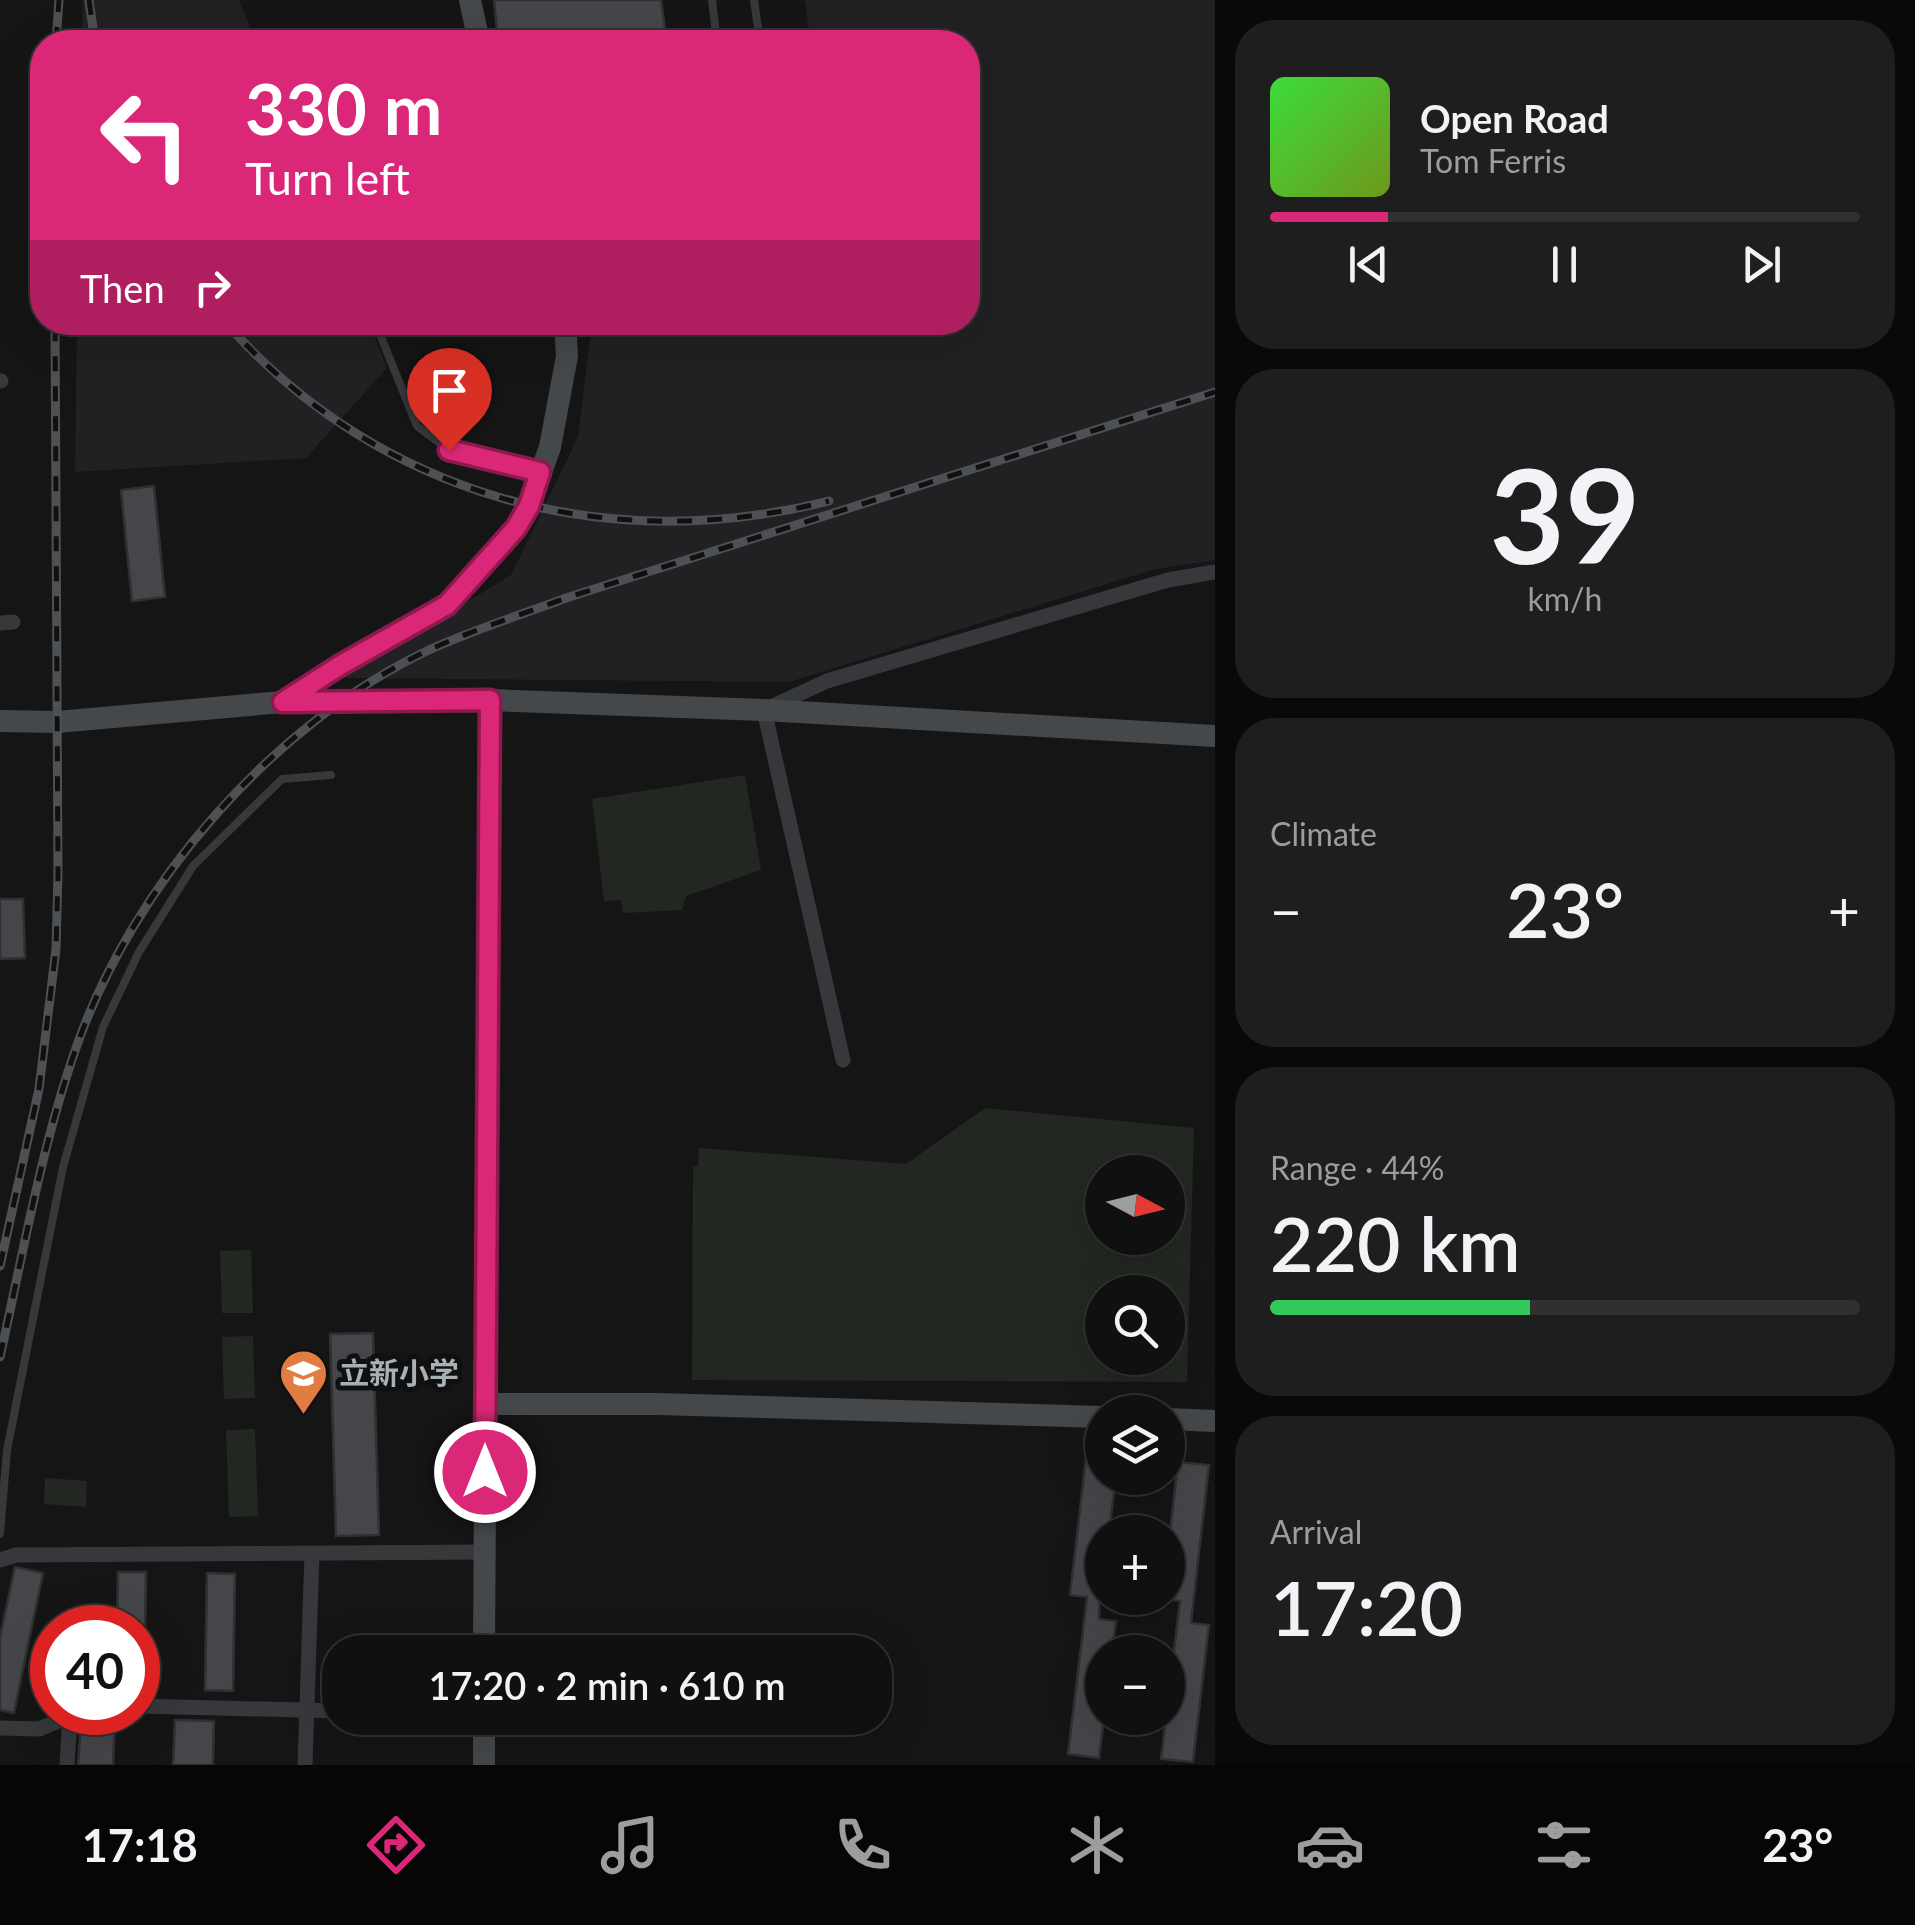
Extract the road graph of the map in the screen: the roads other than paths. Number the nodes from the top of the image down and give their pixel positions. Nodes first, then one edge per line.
1 (470, 0) edge
2 (712, 0) edge
3 (754, 0) edge
4 (476, 30) edge
5 (716, 30) edge
6 (758, 30) edge
7 (380, 335) edge
8 (566, 335) edge
9 (540, 472) junction
10 (1215, 572) edge
11 (827, 681) junction
12 (490, 700) junction
13 (283, 702) junction
14 (764, 710) junction
15 (832, 714) junction
16 (0, 721) edge
17 (1215, 736) edge
18 (331, 775) dead end
19 (843, 1060) dead end
20 (486, 1404) junction
21 (1085, 1417) edge
22 (1185, 1419) edge
23 (1215, 1420) edge
24 (0, 1534) edge
25 (485, 1552) junction
26 (312, 1553) junction
27 (0, 1560) edge
28 (484, 1635) edge
29 (160, 1707) edge
30 (306, 1710) junction
31 (322, 1710) edge
32 (0, 1728) edge
33 (30, 1729) edge
34 (71, 1735) edge
35 (484, 1735) edge
36 (66, 1765) edge
37 (304, 1765) edge
38 (484, 1765) edge

1 - 4 street
2 - 5 lane
3 - 6 lane
7 - 9 lane
8 - 9 street
9 - 13 street
10 - 11 street
11 - 14 street
11 - 15 street
12 - 13 street
12 - 14 street
12 - 20 street
13 - 16 street
14 - 15 street
14 - 19 street
15 - 17 street
18 - 24 lane
20 - 21 street
20 - 25 street
22 - 23 street
25 - 26 street
25 - 28 street
26 - 27 street
26 - 30 street
29 - 30 street
30 - 31 street
30 - 37 street
32 - 33 street
34 - 36 street
35 - 38 street

